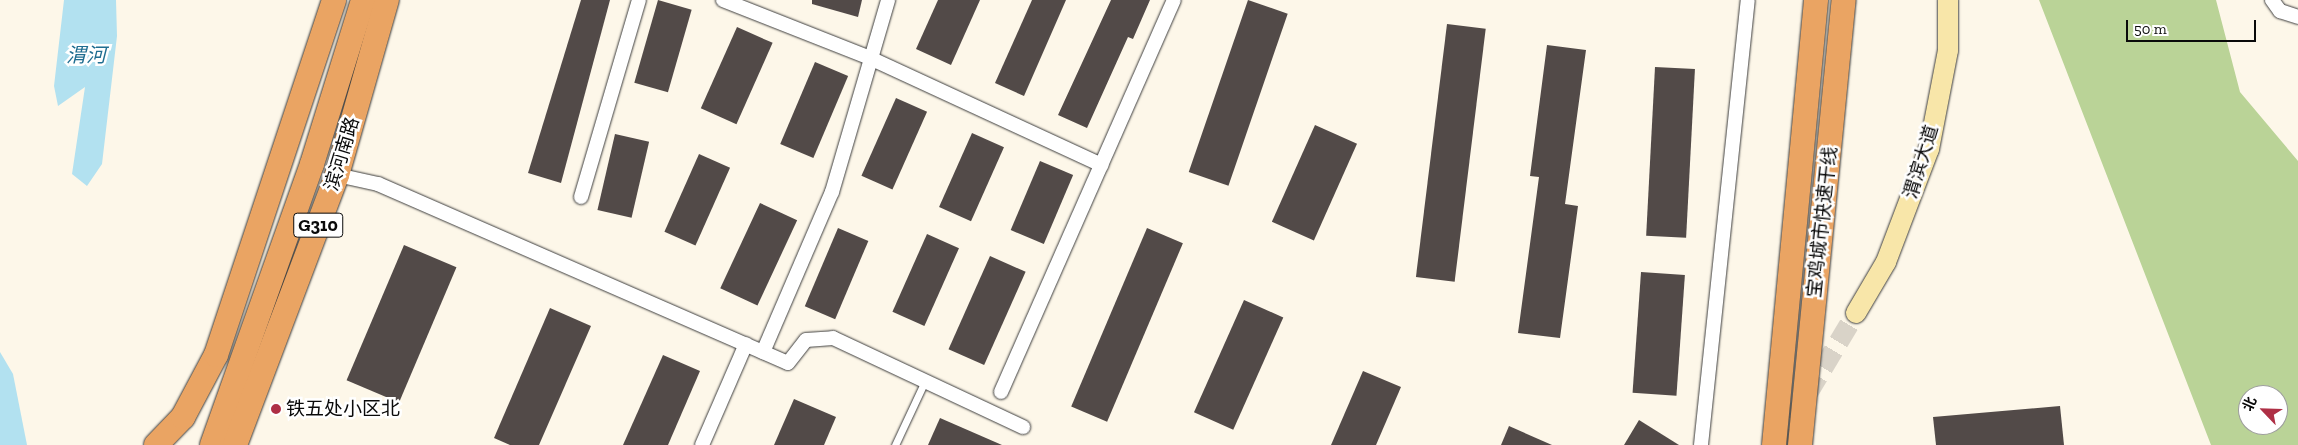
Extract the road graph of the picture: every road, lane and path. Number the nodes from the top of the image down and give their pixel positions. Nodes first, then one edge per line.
1 (334, 0) edge
2 (363, 0) edge
3 (387, 0) edge
4 (639, 0) edge
5 (722, 0) edge
6 (888, 0) edge
7 (1174, 0) edge
8 (1816, 0) edge
9 (1844, 0) edge
10 (1948, 0) edge
11 (2272, 0) edge
12 (1746, 1) edge
13 (2298, 17) edge
14 (870, 58) junction
15 (1102, 165) junction
16 (337, 175) junction
17 (581, 197) dead end
18 (1856, 313) tunnel mouth
19 (746, 344) junction
20 (763, 352) junction
21 (925, 381) junction
22 (1001, 392) dead end
23 (1023, 427) dead end
24 (156, 445) edge
25 (212, 445) edge
26 (234, 445) edge
27 (702, 445) edge
28 (895, 445) edge
29 (1701, 445) edge
30 (1774, 445) edge
31 (1800, 445) edge

1 - 24 highway
2 - 25 highway, 滨河南路 / G310
3 - 16 highway, 滨河南路 / G310
4 - 17 street
5 - 14 street
6 - 14 street
7 - 15 street
8 - 30 highway, 宝鸡城市快速干线
9 - 31 highway, 宝鸡城市快速干线
10 - 18 main road, 渭滨大道
11 - 13 street
12 - 29 street
14 - 15 street
14 - 20 street
15 - 22 street
16 - 19 street
16 - 26 highway, 滨河南路 / G310
19 - 20 street
19 - 27 street
20 - 21 street
21 - 23 street
21 - 28 lane

